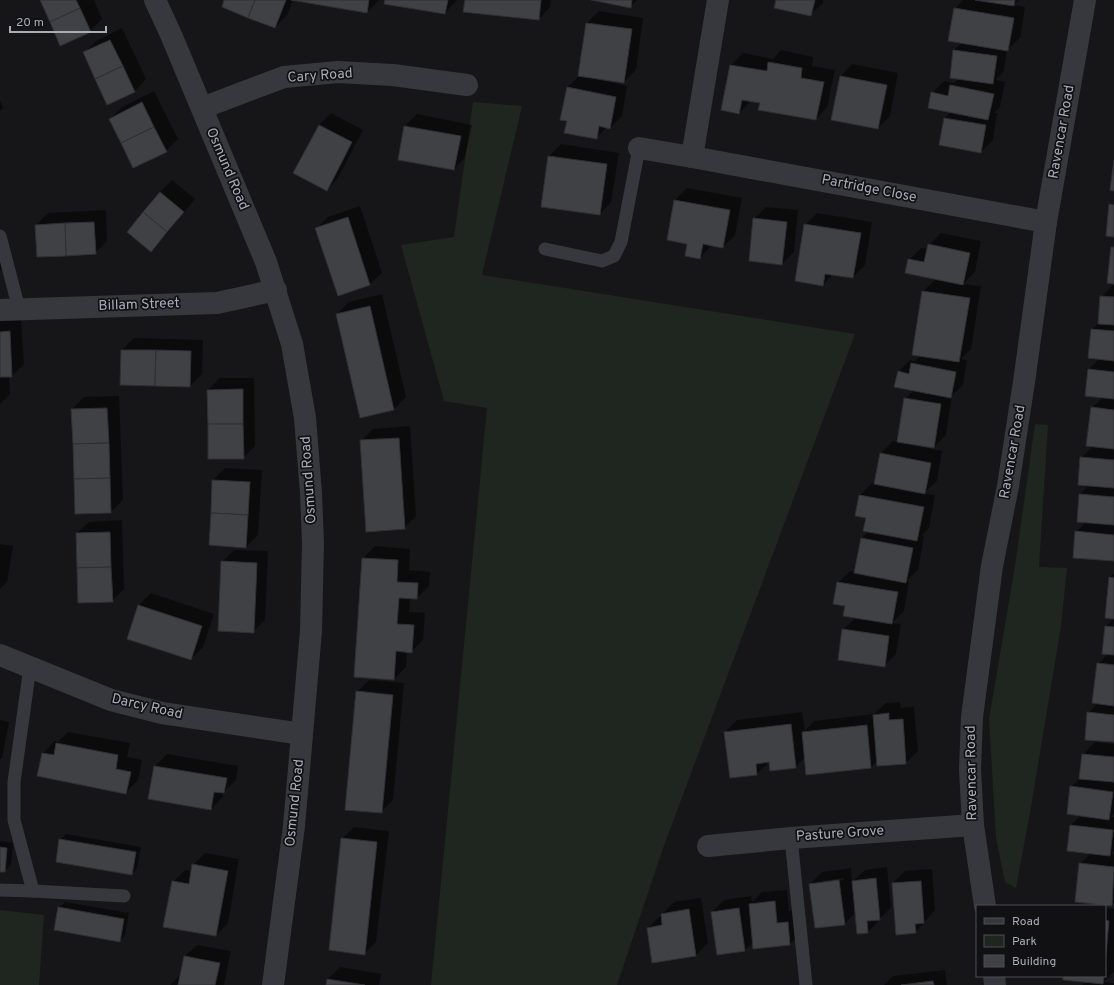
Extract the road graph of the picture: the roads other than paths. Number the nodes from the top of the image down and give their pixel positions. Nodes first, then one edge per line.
1 (155, 0) edge
2 (718, 0) edge
3 (1085, 0) edge
4 (467, 85) dead end
5 (202, 108) junction
6 (640, 148) joint
7 (692, 157) junction
8 (1046, 222) junction
9 (0, 236) edge
10 (545, 249) dead end
11 (276, 290) junction
12 (10, 309) edge
13 (0, 654) edge
14 (30, 667) junction
15 (302, 734) junction
16 (973, 825) junction
17 (791, 838) junction
18 (708, 846) dead end
19 (0, 890) edge
20 (33, 891) junction
21 (124, 896) dead end
22 (985, 905) edge
23 (273, 985) edge
24 (806, 985) edge

1 - 5 street, Osmund Road
2 - 7 street
3 - 8 street, Ravencar Road
4 - 5 street, Cary Road
5 - 11 street, Osmund Road
6 - 7 street, Partridge Close
6 - 10 lane
7 - 8 street, Partridge Close
8 - 16 street, Ravencar Road
9 - 12 lane
11 - 12 street, Billam Street
11 - 15 street, Osmund Road
13 - 14 street, Darcy Road
14 - 15 street, Darcy Road
14 - 20 lane
15 - 23 street, Osmund Road
16 - 17 street, Pasture Grove
16 - 22 street, Ravencar Road
17 - 18 street, Pasture Grove
17 - 24 lane
19 - 20 lane
20 - 21 lane

